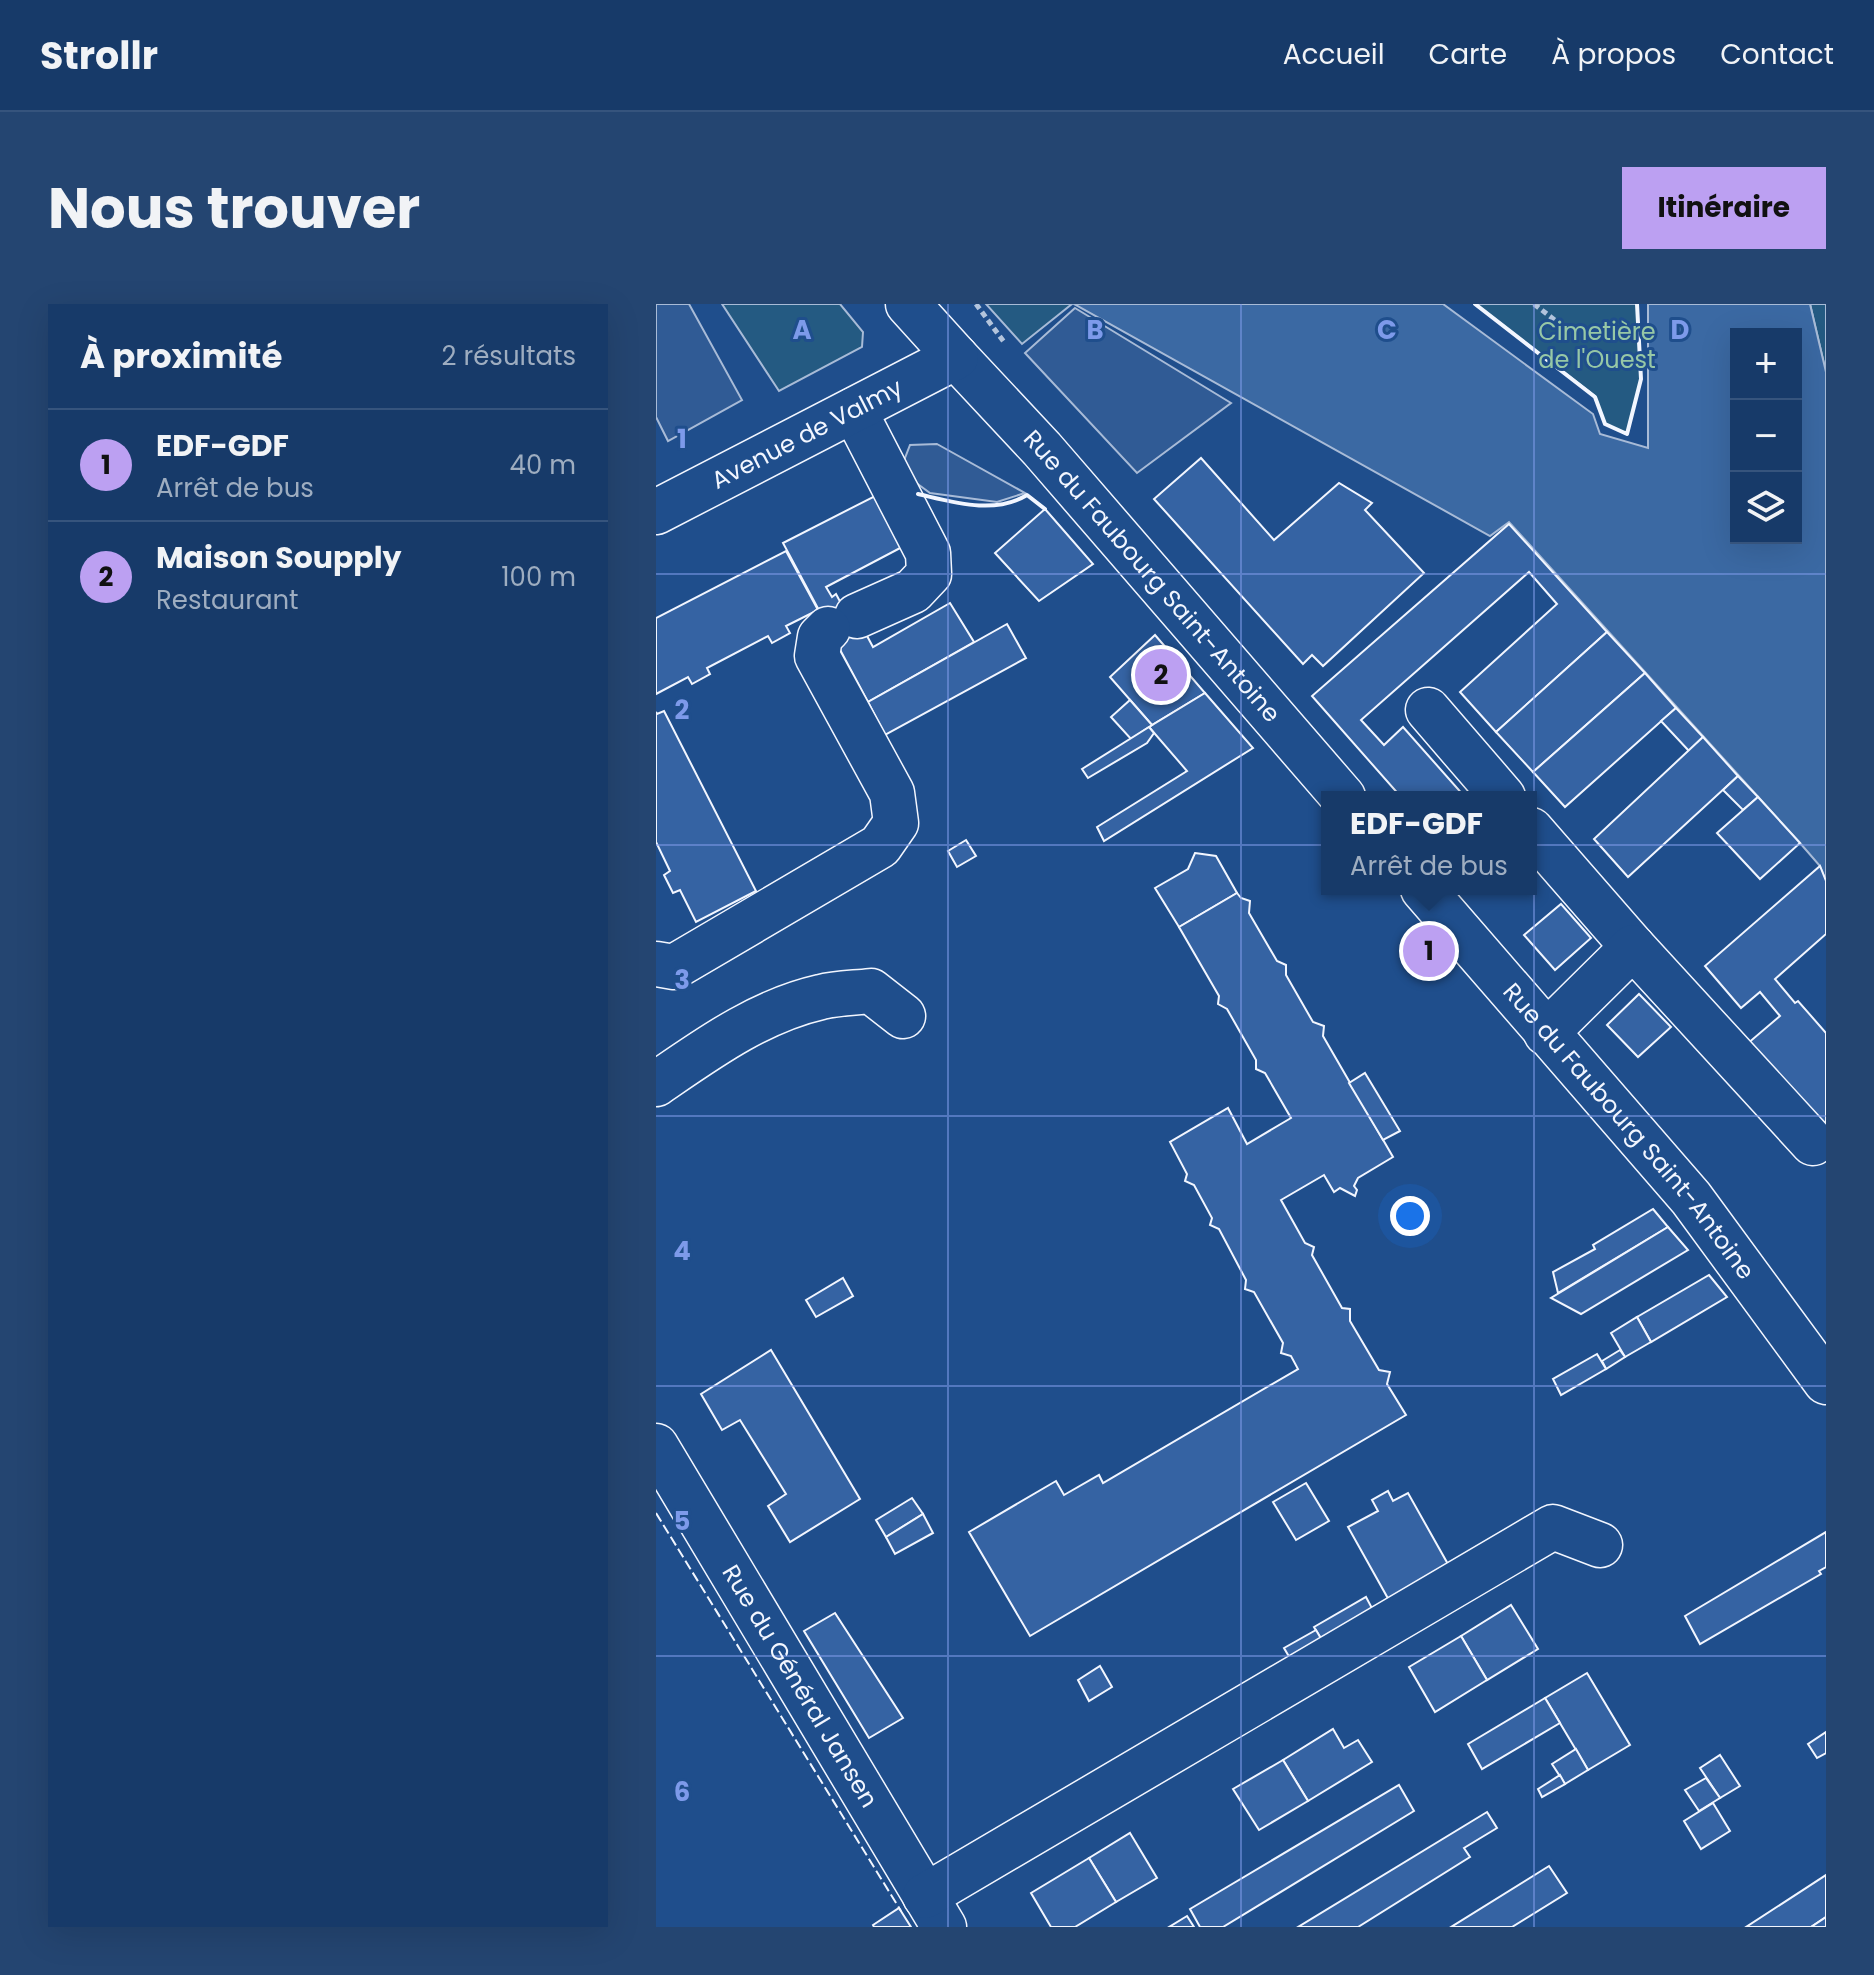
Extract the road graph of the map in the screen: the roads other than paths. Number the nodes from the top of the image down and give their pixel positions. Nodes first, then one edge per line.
1 (908, 304) edge
2 (956, 357) junction
3 (854, 410) junction
4 (656, 512) edge
5 (1428, 710) dead end
6 (1338, 791) edge
7 (1498, 791) edge
8 (1537, 837) edge
9 (1428, 895) edge
10 (1633, 947) junction
11 (656, 964) edge
12 (903, 1016) dead end
13 (1546, 1033) junction
14 (656, 1084) edge
15 (1813, 1143) dead end
16 (1826, 1382) edge
17 (656, 1446) edge
18 (1600, 1545) dead end
19 (935, 1911) edge

1 - 2 street, Rue du Faubourg Saint-Antoine
2 - 3 street, Avenue de Valmy
2 - 6 street, Rue du Faubourg Saint-Antoine
3 - 4 street, Avenue de Valmy
3 - 11 street
5 - 7 street
8 - 10 street
9 - 13 street, Rue du Faubourg Saint-Antoine
10 - 13 street
10 - 15 street
12 - 14 street
13 - 16 street, Rue du Faubourg Saint-Antoine
17 - 19 street, Rue du Général Jansen
18 - 19 street

